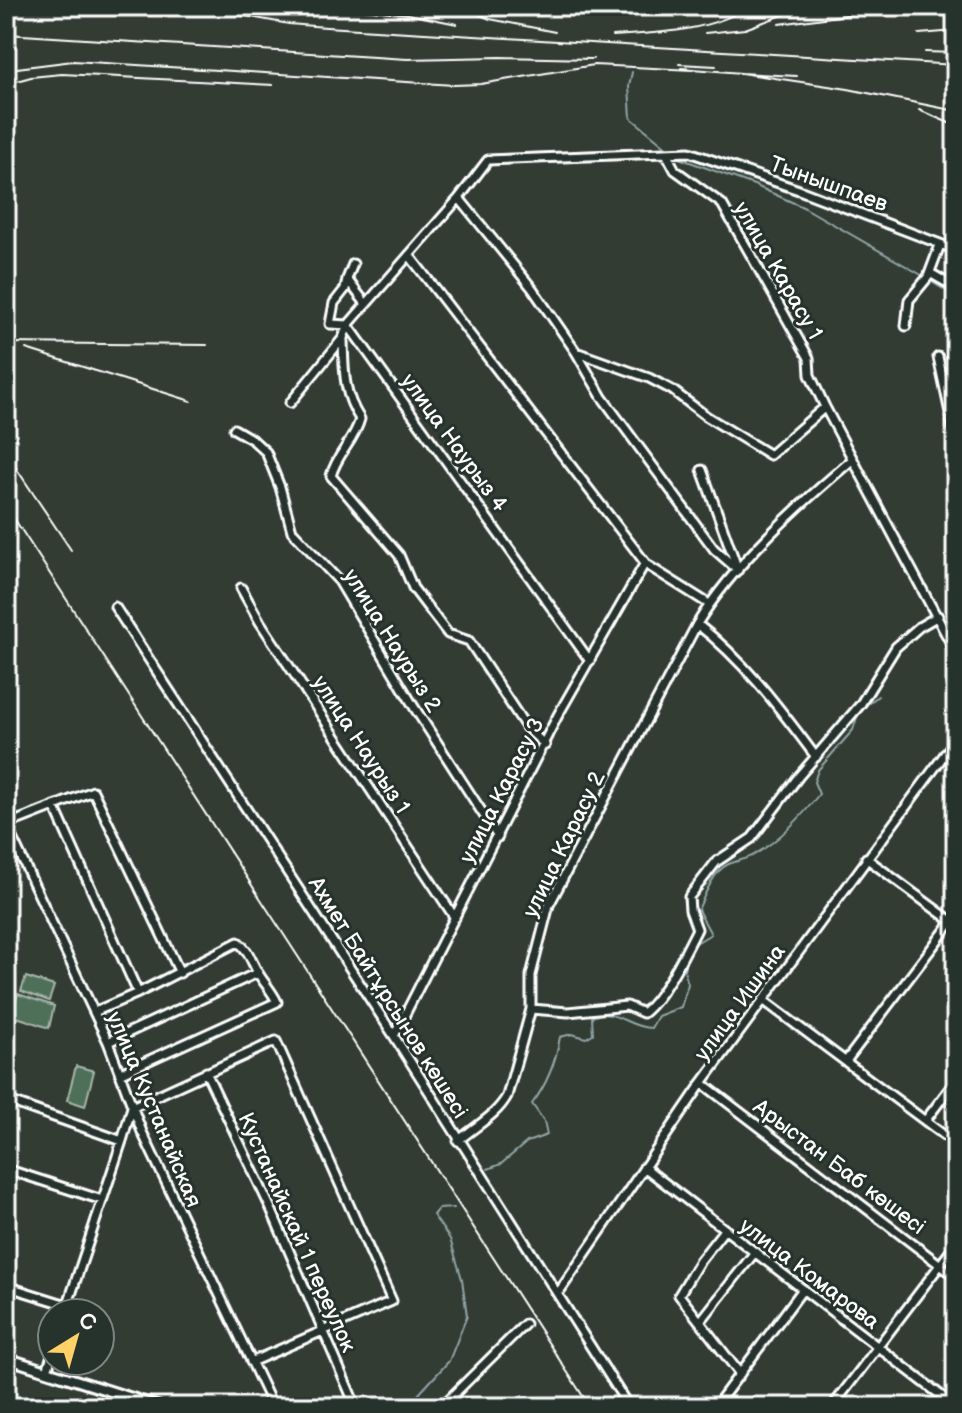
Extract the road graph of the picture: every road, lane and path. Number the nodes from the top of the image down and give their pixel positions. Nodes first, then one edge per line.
1 (667, 155) junction
2 (459, 198) junction
3 (940, 245) junction
4 (956, 250) edge
5 (409, 255) junction
6 (353, 264) dead end
7 (929, 275) junction
8 (347, 279) junction
9 (956, 288) edge
10 (366, 304) junction
11 (348, 325) junction
12 (906, 326) dead end
13 (343, 338) junction
14 (576, 352) junction
15 (938, 357) dead end
16 (290, 403) dead end
17 (825, 407) junction
18 (234, 429) dead end
19 (956, 441) edge
20 (853, 459) junction
21 (702, 470) dead end
22 (645, 563) junction
23 (738, 570) junction
24 (241, 588) dead end
25 (709, 604) junction
26 (115, 607) dead end
27 (938, 616) junction
28 (697, 624) junction
29 (956, 653) edge
30 (590, 661) junction
31 (956, 739) edge
32 (545, 745) junction
33 (816, 757) junction
34 (54, 806) junction
35 (6, 825) edge
36 (498, 837) junction
37 (866, 858) junction
38 (455, 918) junction
39 (955, 921) edge
40 (180, 973) junction
41 (257, 973) junction
42 (138, 993) junction
43 (763, 1000) junction
44 (531, 1009) junction
45 (94, 1012) junction
46 (394, 1036) junction
47 (108, 1042) junction
48 (846, 1061) junction
49 (206, 1072) junction
50 (121, 1073) junction
51 (956, 1080) edge
52 (702, 1083) junction
53 (6, 1100) edge
54 (132, 1107) junction
55 (925, 1121) junction
56 (122, 1141) junction
57 (458, 1141) junction
58 (956, 1144) edge
59 (644, 1167) junction
60 (6, 1169) edge
61 (102, 1200) junction
62 (724, 1230) junction
63 (956, 1244) edge
64 (755, 1252) junction
65 (940, 1264) junction
66 (956, 1277) edge
67 (6, 1286) edge
68 (803, 1289) junction
69 (559, 1292) junction
70 (70, 1297) edge
71 (36, 1298) edge
72 (700, 1322) junction
73 (525, 1324) dead end
74 (322, 1331) junction
75 (879, 1347) junction
76 (6, 1358) edge
77 (251, 1362) junction
78 (36, 1368) edge
79 (740, 1374) junction
80 (66, 1377) edge
81 (954, 1406) edge
82 (160, 1407) edge
83 (273, 1407) edge
84 (356, 1407) edge
85 (441, 1407) edge
86 (629, 1407) edge
87 (715, 1407) edge
88 (832, 1407) edge

1 - 2 street
1 - 3 street, Тынышпаев
1 - 17 street, улица Карасу 1
2 - 5 street
2 - 14 street
3 - 4 street, Тынышпаев
3 - 7 street
5 - 10 street
5 - 22 street
6 - 8 street
7 - 9 street
7 - 12 street
8 - 10 street
8 - 11 street
10 - 11 street
11 - 13 street
11 - 30 street, улица Наурыз 4
13 - 16 street
13 - 32 street
14 - 17 street
14 - 23 street
15 - 19 street
17 - 20 street, улица Карасу 1
18 - 36 street, улица Наурыз 2
20 - 23 street, улица Карасу 2
20 - 27 street, улица Карасу 1
21 - 23 street
22 - 25 street
22 - 30 street, улица Карасу 3
23 - 25 street, улица Карасу 2
24 - 38 street, улица Наурыз 1
25 - 28 street, улица Карасу 2
26 - 46 street, Ахмет Байтұрсынов көшесі
27 - 29 street, улица Карасу 1
27 - 33 street
28 - 33 street
28 - 44 street, улица Карасу 2
30 - 32 street, улица Карасу 3
31 - 37 street, улица Ишина
32 - 36 street, улица Карасу 3
33 - 44 street
34 - 35 street
34 - 40 street
34 - 42 street
35 - 45 street, улица Кустанайская
36 - 38 street, улица Карасу 3
37 - 39 street
37 - 43 street, улица Ишина
38 - 46 street, улица Карасу 3
39 - 48 street
40 - 41 street
40 - 42 street
41 - 47 street
41 - 50 street
42 - 45 street
43 - 48 street
43 - 52 street, улица Ишина
44 - 57 street, улица Карасу 2
45 - 47 street, улица Кустанайская
46 - 57 street, Ахмет Байтұрсынов көшесі
47 - 50 street, улица Кустанайская
48 - 55 street
49 - 54 street
49 - 74 street, Кустанайскай 1 переулок
49 - 74 street
50 - 54 street, улица Кустанайская
51 - 55 street
52 - 59 street, улица Ишина
52 - 65 street, Арыстан Баб көшесі
53 - 56 street
54 - 56 street
54 - 77 street, улица Кустанайская
55 - 58 street
56 - 61 street
57 - 69 street, Ахмет Байтұрсынов көшесі
59 - 62 street, улица Комарова
59 - 69 street, улица Ишина
60 - 61 street
61 - 70 street
62 - 64 street, улица Комарова
62 - 72 street
63 - 65 street
64 - 68 street, улица Комарова
64 - 72 street
65 - 66 street, Арыстан Баб көшесі
65 - 75 street
67 - 71 street
68 - 75 street, улица Комарова
68 - 79 street
69 - 86 street, Ахмет Байтұрсынов көшесі
72 - 79 street
73 - 85 street
74 - 77 street
74 - 84 street, Кустанайскай 1 переулок
75 - 81 street, улица Комарова
75 - 88 street
76 - 78 street
77 - 83 street, улица Кустанайская
79 - 87 street
80 - 82 street

